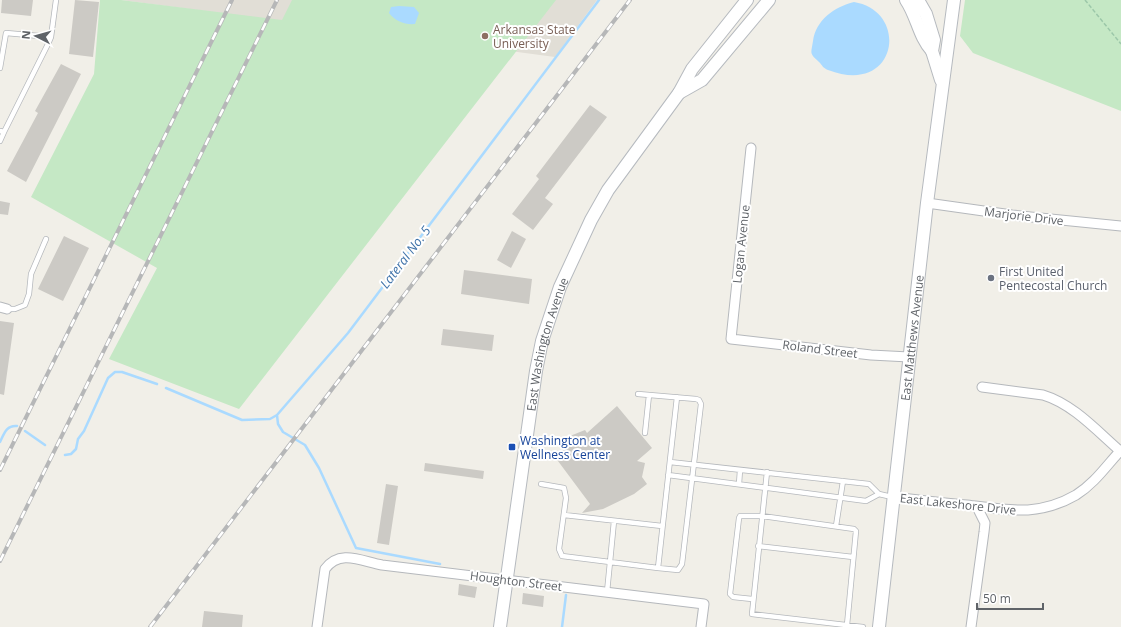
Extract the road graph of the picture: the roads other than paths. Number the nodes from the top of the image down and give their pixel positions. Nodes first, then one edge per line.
1 (56, 0) edge
2 (747, 0) edge
3 (769, 0) edge
4 (906, 0) edge
5 (918, 0) edge
6 (954, 0) edge
7 (51, 37) junction
8 (932, 51) junction
9 (0, 68) edge
10 (943, 85) junction
11 (679, 93) junction
12 (2, 132) edge
13 (0, 141) edge
14 (751, 148) dead end
15 (927, 203) junction
16 (1121, 226) edge
17 (46, 239) dead end
18 (3, 308) edge
19 (731, 339) joint
20 (909, 357) junction
21 (982, 387) dead end
22 (638, 394) dead end
23 (649, 395) junction
24 (677, 397) junction
25 (645, 434) dead end
26 (1121, 450) edge
27 (670, 462) junction
28 (694, 464) junction
29 (740, 470) junction
30 (767, 472) junction
31 (668, 475) junction
32 (692, 478) junction
33 (843, 481) junction
34 (541, 484) dead end
35 (739, 484) junction
36 (766, 487) junction
37 (879, 494) junction
38 (894, 497) junction
39 (840, 498) junction
40 (977, 506) junction
41 (564, 515) junction
42 (762, 516) junction
43 (614, 521) junction
44 (662, 526) junction
45 (836, 526) junction
46 (758, 546) junction
47 (853, 557) junction
48 (610, 562) junction
49 (658, 568) junction
50 (507, 580) junction
51 (607, 592) junction
52 (752, 599) junction
53 (847, 625) junction
54 (317, 627) edge
55 (500, 627) edge
56 (701, 627) edge
57 (863, 627) edge
58 (879, 627) edge
59 (971, 627) edge

1 - 7 lane
2 - 11 street, East Washington Avenue
3 - 11 street, East Washington Avenue
4 - 8 street, East Matthews Avenue
5 - 8 street, East Matthews Avenue
6 - 10 street
7 - 9 lane
7 - 12 lane
8 - 10 street, East Matthews Avenue
10 - 15 street, East Matthews Avenue
11 - 50 street, East Washington Avenue
12 - 13 lane
14 - 19 street, Logan Avenue
15 - 16 street, Marjorie Drive
15 - 20 street, East Matthews Avenue
17 - 18 lane
19 - 20 street, Roland Street
20 - 38 street, East Matthews Avenue
21 - 26 street
22 - 23 lane
23 - 24 lane
23 - 25 lane
24 - 27 lane
24 - 28 lane
26 - 40 street, East Lakeshore Drive
27 - 28 lane
27 - 31 lane
28 - 29 lane
28 - 32 lane
29 - 30 lane
29 - 35 lane
30 - 33 lane
30 - 36 lane
31 - 32 lane
31 - 44 lane
32 - 35 lane
32 - 49 lane
33 - 37 lane
33 - 39 lane
34 - 41 lane
35 - 36 lane
36 - 39 lane
36 - 42 lane
37 - 38 lane
37 - 39 lane
38 - 40 street, East Lakeshore Drive
38 - 58 street, East Matthews Avenue
39 - 45 lane
40 - 59 street
41 - 43 lane
41 - 48 lane
42 - 45 lane
42 - 46 lane
42 - 52 lane
43 - 44 lane
43 - 48 lane
44 - 49 lane
45 - 47 lane
46 - 47 lane
46 - 52 lane
47 - 53 lane
48 - 49 lane
48 - 51 lane
50 - 51 street, Houghton Street
50 - 54 street, Houghton Street
50 - 55 street, East Washington Avenue
51 - 56 street, Houghton Street
52 - 53 lane
53 - 57 lane

